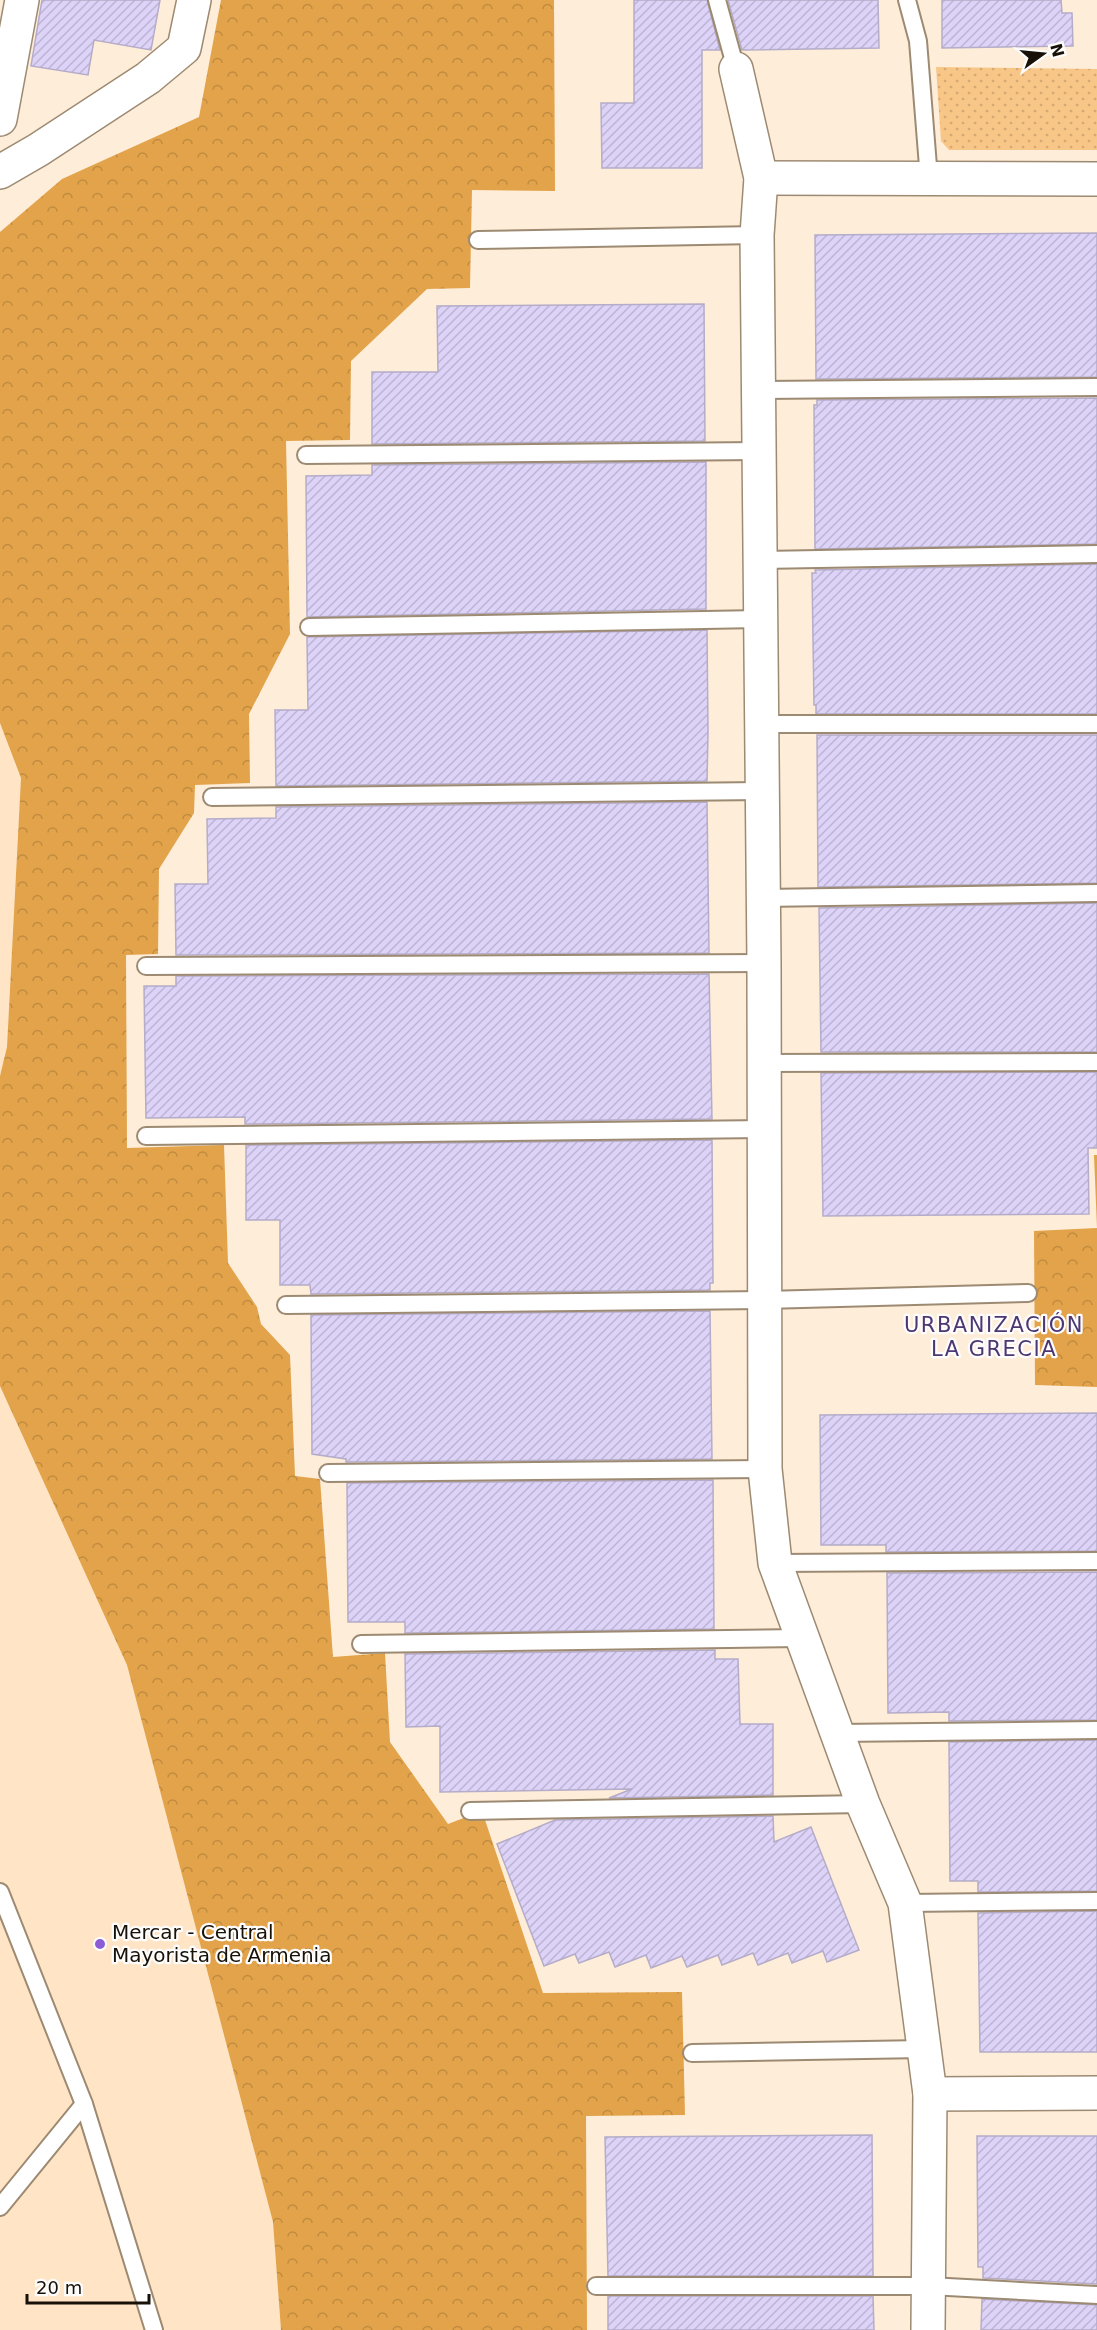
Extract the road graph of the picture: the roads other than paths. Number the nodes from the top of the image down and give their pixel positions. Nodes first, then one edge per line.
1 (22, 0) edge
2 (194, 0) edge
3 (717, 0) edge
4 (907, 0) edge
5 (736, 69) joint
6 (0, 119) edge
7 (0, 172) edge
8 (760, 178) junction
9 (929, 179) junction
10 (1097, 179) edge
11 (756, 235) junction
12 (478, 240) dead end
13 (1097, 387) edge
14 (758, 390) junction
15 (759, 451) junction
16 (306, 455) dead end
17 (1097, 554) edge
18 (760, 560) junction
19 (760, 619) junction
20 (309, 627) dead end
21 (762, 724) junction
22 (1097, 724) edge
23 (762, 791) junction
24 (212, 797) dead end
25 (1097, 893) edge
26 (763, 898) junction
27 (764, 963) junction
28 (147, 966) dead end
29 (1097, 1062) edge
30 (765, 1063) junction
31 (764, 1129) junction
32 (146, 1136) dead end
33 (1028, 1293) dead end
34 (765, 1300) junction
35 (286, 1305) dead end
36 (765, 1469) junction
37 (328, 1473) dead end
38 (1097, 1561) edge
39 (775, 1563) junction
40 (802, 1638) junction
41 (361, 1644) dead end
42 (1097, 1730) edge
43 (837, 1733) junction
44 (862, 1804) junction
45 (470, 1811) dead end
46 (0, 1892) edge
47 (1097, 1901) edge
48 (905, 1903) junction
49 (924, 2049) junction
50 (692, 2053) dead end
51 (930, 2094) junction
52 (1097, 2094) edge
53 (84, 2104) junction
54 (0, 2207) edge
55 (596, 2286) dead end
56 (929, 2286) junction
57 (1097, 2295) edge
58 (154, 2330) edge
59 (928, 2330) edge

1 - 6 street
2 - 7 street
3 - 5 lane
4 - 9 lane
5 - 8 street
8 - 9 street
8 - 11 street
9 - 10 street
11 - 12 lane
11 - 14 street
13 - 14 lane
14 - 15 street
15 - 16 lane
15 - 18 street
17 - 18 lane
18 - 19 street
19 - 20 lane
19 - 21 street
21 - 22 lane
21 - 23 street
23 - 24 lane
23 - 26 street
25 - 26 lane
26 - 27 street
27 - 28 lane
27 - 30 street
29 - 30 lane
30 - 31 street
31 - 32 lane
31 - 34 street
33 - 34 lane
34 - 35 lane
34 - 36 street
36 - 37 lane
36 - 39 street
38 - 39 lane
39 - 40 street
40 - 41 lane
40 - 43 street
42 - 43 lane
43 - 44 street
44 - 45 lane
44 - 48 street
46 - 53 lane
47 - 48 lane
48 - 49 street
49 - 50 lane
49 - 51 street
51 - 52 street
51 - 56 street
53 - 54 lane
53 - 58 lane
55 - 56 lane
56 - 57 lane
56 - 59 street

